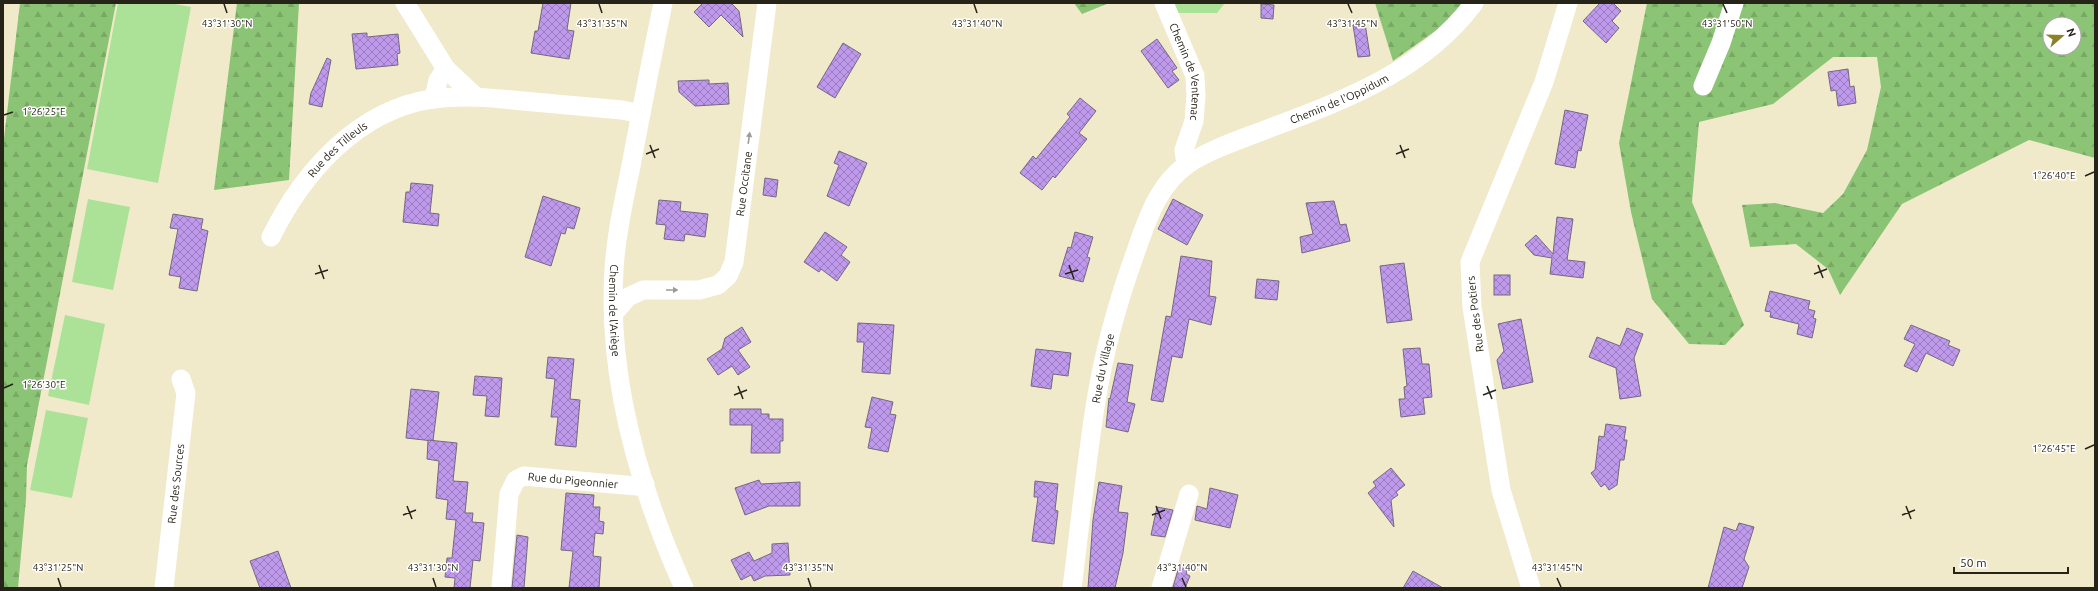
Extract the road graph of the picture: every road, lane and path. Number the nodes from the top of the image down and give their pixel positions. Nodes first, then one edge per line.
1 (404, 3) edge
2 (663, 3) edge
3 (767, 3) edge
4 (1164, 3) edge
5 (1474, 3) edge
6 (1568, 3) edge
7 (1734, 3) edge
8 (446, 69) junction
9 (1703, 86) dead end
10 (476, 97) junction
11 (434, 99) junction
12 (641, 114) junction
13 (1186, 165) junction
14 (271, 237) dead end
15 (614, 270) junction
16 (643, 290) junction
17 (614, 313) junction
18 (181, 379) dead end
19 (644, 484) junction
20 (1189, 494) dead end
21 (164, 588) edge
22 (501, 588) edge
23 (684, 588) edge
24 (1072, 588) edge
25 (1161, 588) edge
26 (1531, 588) edge

1 - 8 street
2 - 12 street, Chemin de l'Ariège
16 -> 3 street, Rue Occitane
4 - 13 street, Chemin de Ventenac
5 - 13 street, Chemin de l'Oppidum
6 - 26 street, Rue des Potiers
7 - 9 street
8 - 10 street
8 - 11 street
10 - 11 street, Rue des Tilleuls
10 - 12 street, Rue des Tilleuls
11 - 14 street, Rue des Tilleuls
12 - 15 street, Chemin de l'Ariège
13 - 24 street, Rue du Village
15 - 16 street, Rue Occitane
15 - 17 street, Chemin de l'Ariège
16 - 17 street, Rue Occitane
17 - 19 street, Chemin de l'Ariège
18 - 21 street, Rue des Sources
19 - 22 street, Rue du Pigeonnier
19 - 23 street, Chemin de l'Ariège
20 - 25 street

